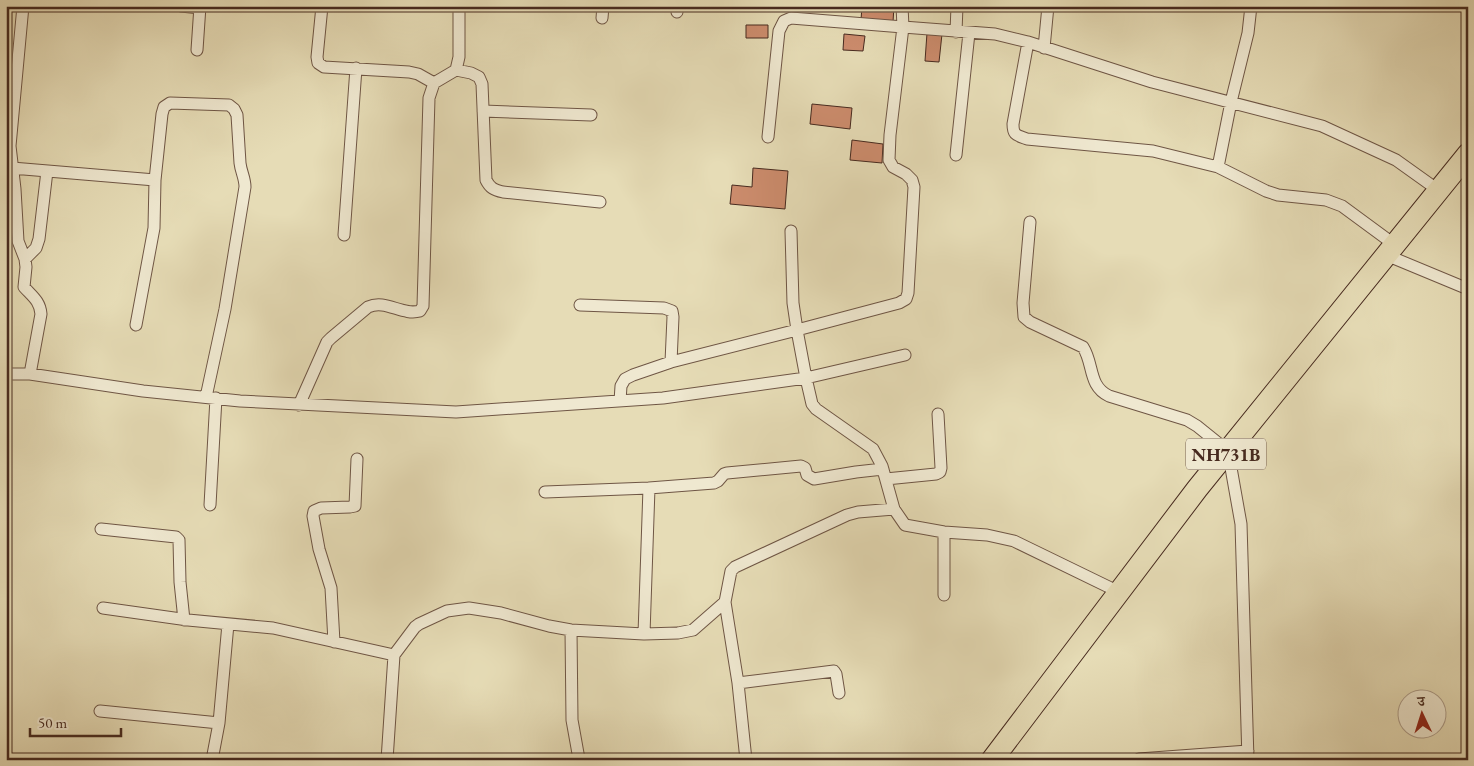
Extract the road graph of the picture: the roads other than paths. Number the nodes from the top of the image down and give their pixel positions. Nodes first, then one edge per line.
1 (23, 6) edge
2 (181, 6) edge
3 (322, 6) edge
4 (459, 6) edge
5 (902, 6) edge
6 (956, 6) edge
7 (1048, 6) edge
8 (1251, 6) edge
9 (200, 7) edge
10 (903, 27) junction
11 (956, 32) junction
12 (969, 32) junction
13 (1028, 42) junction
14 (1044, 48) junction
15 (197, 50) dead end
16 (356, 68) junction
17 (456, 70) junction
18 (434, 84) junction
19 (1231, 102) junction
20 (483, 111) junction
21 (591, 115) dead end
22 (768, 137) dead end
23 (8, 146) edge
24 (1468, 154) edge
25 (956, 155) dead end
26 (1218, 167) junction
27 (12, 168) junction
28 (47, 171) junction
29 (1468, 174) edge
30 (155, 180) junction
31 (1438, 190) junction
32 (600, 202) dead end
33 (1030, 222) dead end
34 (791, 231) dead end
35 (344, 236) dead end
36 (1393, 253) junction
37 (25, 259) junction
38 (1468, 289) edge
39 (580, 305) dead end
40 (136, 325) dead end
41 (797, 330) junction
42 (905, 355) dead end
43 (670, 362) junction
44 (6, 374) edge
45 (30, 374) junction
46 (806, 378) junction
47 (211, 397) junction
48 (620, 401) junction
49 (299, 404) junction
50 (938, 414) dead end
51 (357, 459) dead end
52 (1230, 460) junction
53 (884, 474) junction
54 (649, 488) junction
55 (545, 492) dead end
56 (210, 505) dead end
57 (894, 509) junction
58 (101, 529) dead end
59 (944, 532) junction
60 (1119, 592) junction
61 (944, 595) dead end
62 (726, 602) junction
63 (103, 608) dead end
64 (184, 620) junction
65 (228, 624) junction
66 (571, 630) junction
67 (644, 634) junction
68 (334, 642) junction
69 (394, 655) junction
70 (738, 683) junction
71 (839, 693) dead end
72 (100, 711) dead end
73 (219, 723) junction
74 (1248, 755) edge
75 (1139, 758) dead end
76 (579, 759) edge
77 (212, 760) edge
78 (387, 760) edge
79 (746, 760) edge
80 (992, 760) edge
81 (1008, 760) edge

1 - 23 street
2 - 9 street
3 - 16 street
4 - 17 street
5 - 10 street
6 - 11 street
7 - 14 street
8 - 19 street
9 - 15 street
10 - 11 street
10 - 22 street
10 - 41 street
11 - 12 street
12 - 13 street
12 - 25 street
13 - 14 street
13 - 26 street
14 - 19 street
16 - 18 street
16 - 35 street
17 - 18 street
17 - 20 street
18 - 49 street
19 - 26 street
19 - 31 street
20 - 21 street
20 - 32 street
23 - 27 street
24 - 31 highway, NH731B
26 - 36 street
27 - 28 street
27 - 37 street
28 - 30 street
28 - 37 street
29 - 36 highway, NH731B
30 - 40 street
30 - 47 street
31 - 36 highway, NH731B
33 - 52 street
34 - 41 street
36 - 38 street
36 - 52 highway, NH731B
37 - 45 street
39 - 43 street
41 - 43 street
41 - 46 street
42 - 46 street
43 - 48 street
44 - 45 street
45 - 47 street
46 - 48 street
46 - 53 street
47 - 49 street
47 - 56 street
48 - 49 street
50 - 53 street
51 - 68 street
52 - 60 highway, NH731B
52 - 74 street
52 - 81 highway, NH731B
53 - 54 street
53 - 57 street
54 - 55 street
54 - 67 street
57 - 59 street
57 - 62 street
58 - 64 street
59 - 60 street
59 - 61 street
60 - 80 highway, NH731B
62 - 67 street
62 - 70 street
63 - 64 street
64 - 65 street
65 - 68 street
65 - 73 street
66 - 67 street
66 - 69 street
66 - 76 street
68 - 69 street
69 - 78 street
70 - 71 street
70 - 79 street
72 - 73 street
73 - 77 street
74 - 75 street

